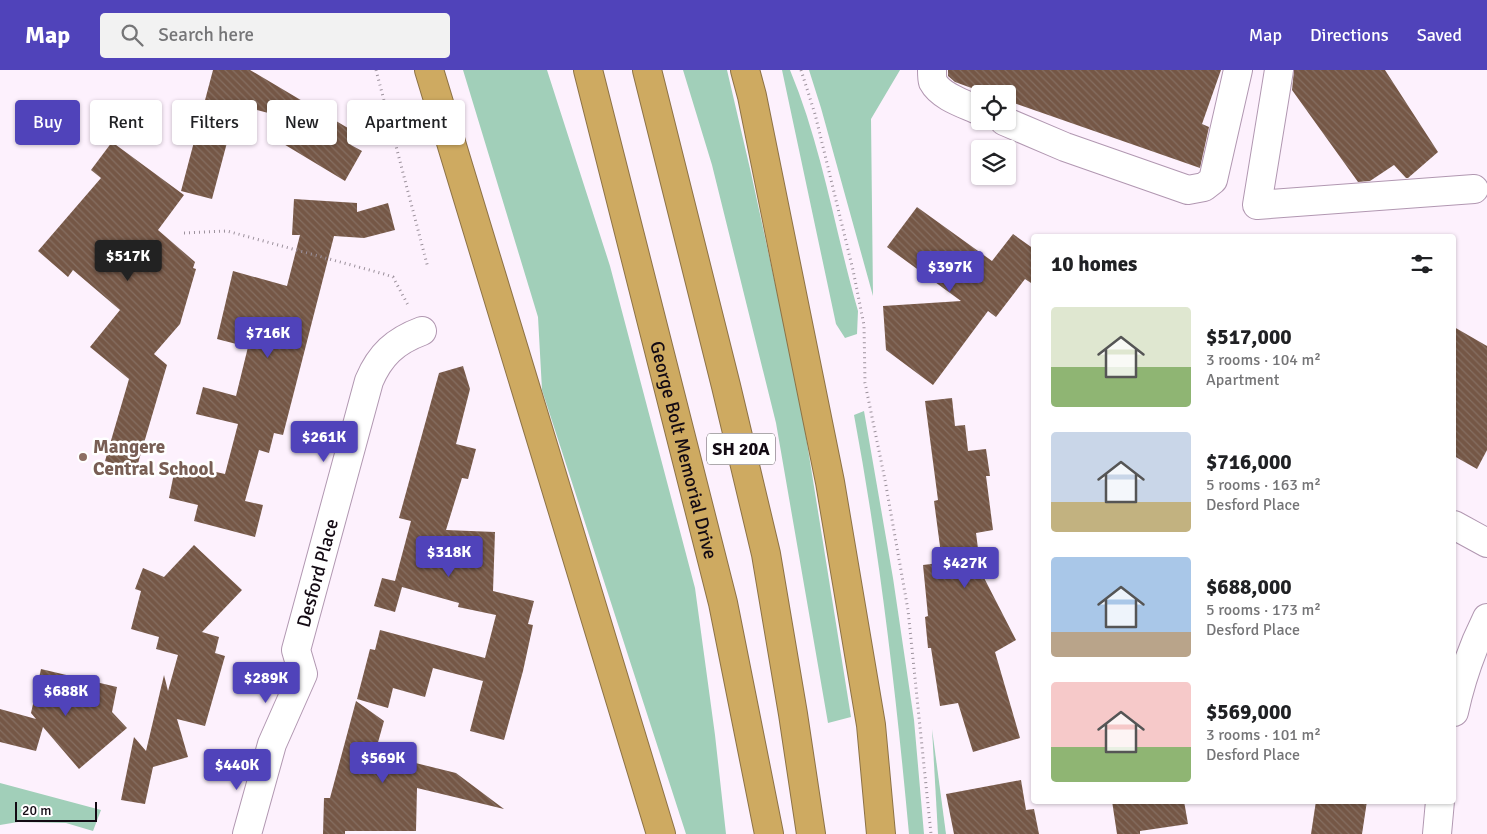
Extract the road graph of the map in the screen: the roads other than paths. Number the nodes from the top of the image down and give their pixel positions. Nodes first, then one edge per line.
1 (429, 70) edge
2 (588, 70) edge
3 (647, 70) edge
4 (745, 70) edge
5 (932, 70) edge
6 (1238, 70) edge
7 (1279, 70) edge
8 (971, 107) edge
9 (1016, 126) edge
10 (1474, 189) dead end
11 (422, 331) road end
12 (1456, 526) edge
13 (1487, 543) edge
14 (1487, 618) edge
15 (1456, 702) edge
16 (1440, 804) edge
17 (247, 834) edge
18 (661, 834) edge
19 (768, 834) edge
20 (811, 834) edge
21 (881, 834) edge
22 (1437, 834) edge

1 - 18 highway
2 - 19 highway, George Bolt Memorial Drive / SH 20A
3 - 20 highway, SH 20A
4 - 21 highway
5 - 8 street
6 - 9 street
7 - 10 street
11 - 17 street, Desford Place
12 - 13 street
14 - 15 street
16 - 22 street

